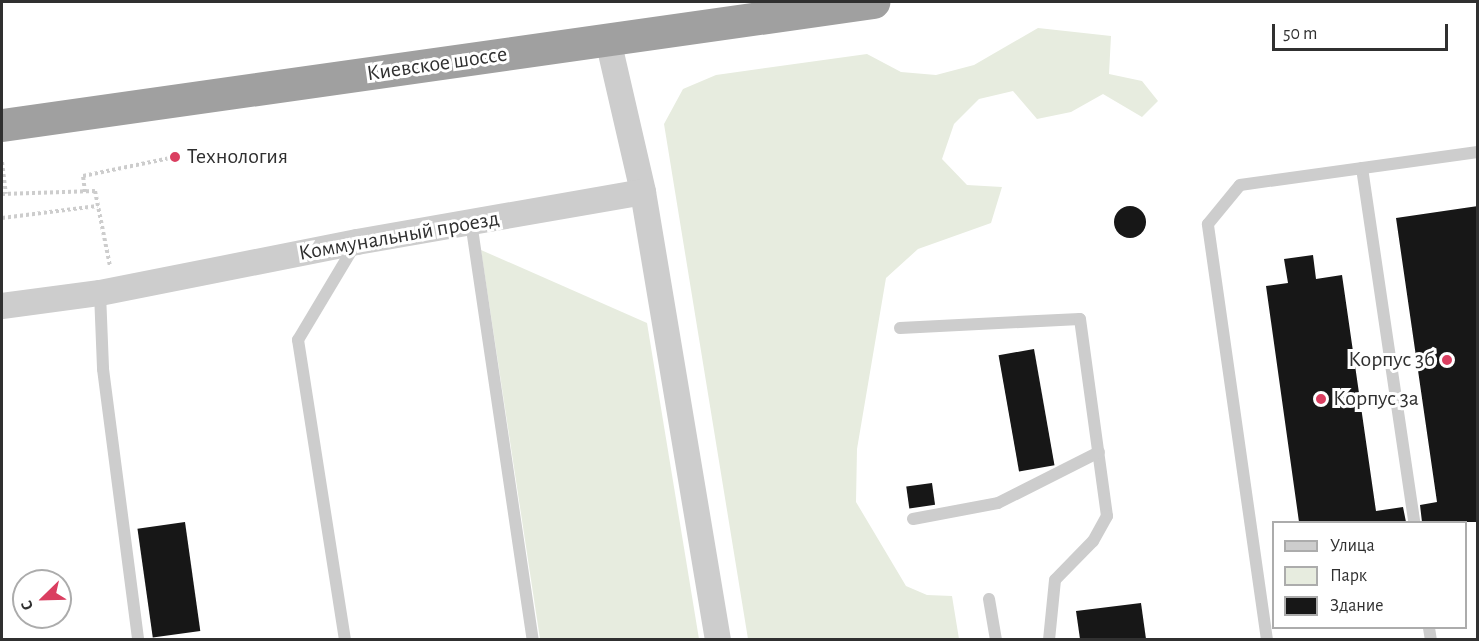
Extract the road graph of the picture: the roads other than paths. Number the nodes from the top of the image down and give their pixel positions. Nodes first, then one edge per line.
1 (873, 2) edge
2 (609, 40) junction
3 (2, 125) edge
4 (1478, 152) edge
5 (1362, 168) junction
6 (642, 192) junction
7 (471, 222) junction
8 (357, 242) junction
9 (107, 292) junction
10 (2, 306) edge
11 (900, 327) dead end
12 (1099, 452) junction
13 (913, 519) dead end
14 (1414, 521) edge
15 (989, 599) dead end
16 (138, 639) edge
17 (345, 639) edge
18 (533, 639) edge
19 (718, 639) edge
20 (996, 639) edge
21 (1049, 639) edge
22 (1267, 639) edge

1 - 2 highway, Киевское шоссе
2 - 3 highway, Киевское шоссе
2 - 6 street
4 - 5 lane
5 - 14 lane
5 - 22 lane
6 - 7 street, Коммунальный проезд
6 - 19 street
7 - 8 street, Коммунальный проезд
7 - 18 lane
8 - 9 street, Коммунальный проезд
8 - 17 lane
9 - 10 street, Коммунальный проезд
9 - 16 lane
11 - 12 lane
12 - 13 lane
12 - 21 lane
15 - 20 lane

